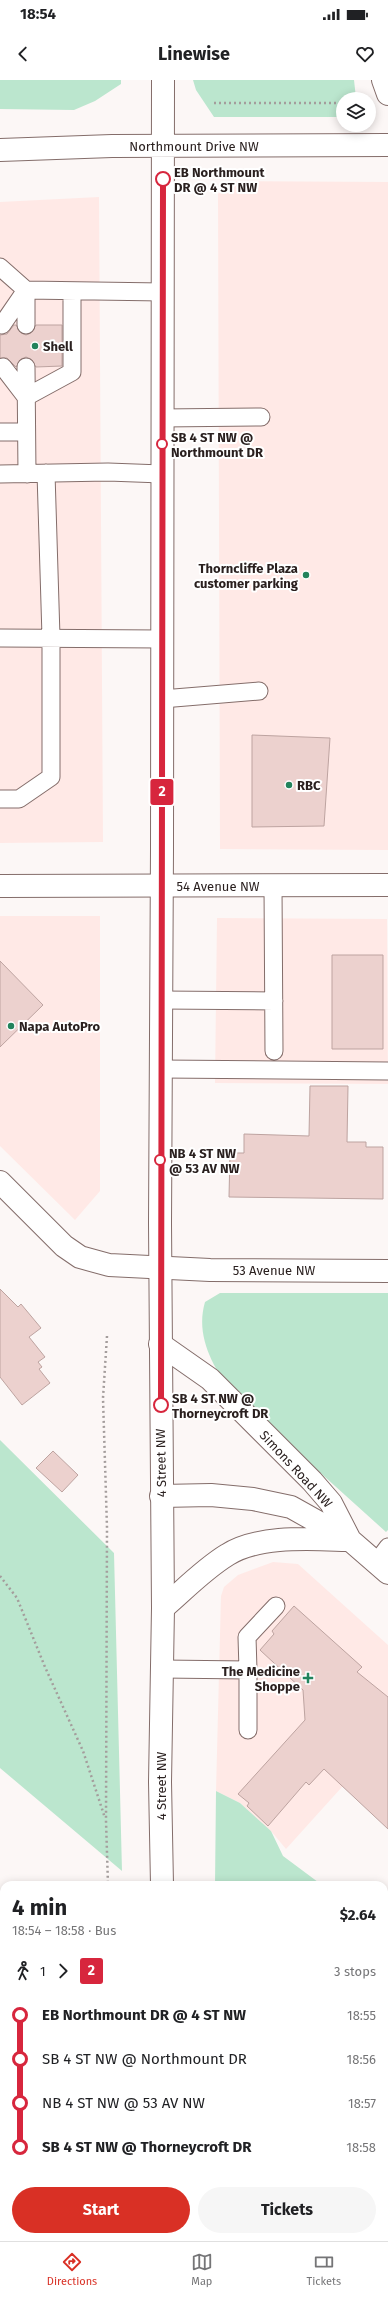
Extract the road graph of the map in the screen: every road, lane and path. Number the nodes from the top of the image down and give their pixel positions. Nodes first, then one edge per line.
1 (163, 80) edge
2 (383, 80) edge
3 (388, 94) edge
4 (214, 103) dead end
5 (336, 103) edge
6 (388, 145) edge
7 (163, 146) junction
8 (0, 150) edge
9 (0, 267) edge
10 (26, 290) junction
11 (72, 291) junction
12 (163, 292) junction
13 (2, 326) dead end
14 (26, 326) dead end
15 (3, 367) dead end
16 (26, 367) dead end
17 (26, 396) junction
18 (261, 417) dead end
19 (162, 418) junction
20 (0, 432) edge
21 (26, 432) junction
22 (46, 473) junction
23 (0, 474) edge
24 (27, 474) junction
25 (162, 474) junction
26 (51, 637) junction
27 (0, 638) edge
28 (162, 639) junction
29 (259, 691) dead end
30 (162, 699) junction
31 (0, 799) edge
32 (162, 885) junction
33 (388, 885) edge
34 (0, 886) edge
35 (273, 886) junction
36 (161, 1000) junction
37 (274, 1001) junction
38 (274, 1051) dead end
39 (161, 1069) junction
40 (388, 1071) edge
41 (0, 1182) edge
42 (160, 1268) junction
43 (388, 1271) edge
44 (107, 1336) dead end
45 (160, 1344) junction
46 (162, 1496) junction
47 (350, 1540) junction
48 (384, 1561) edge
49 (0, 1576) edge
50 (276, 1606) dead end
51 (163, 1608) junction
52 (162, 1669) junction
53 (248, 1670) junction
54 (248, 1730) dead end
55 (106, 1821) junction
56 (108, 1881) edge
57 (162, 1881) edge

1 - 7 street, 4 Street NW
2 - 3 street
4 - 5 path
6 - 7 street, Northmount Drive NW
7 - 8 street, Northmount Drive NW
7 - 12 street, 4 Street NW
9 - 10 lane
10 - 11 lane
10 - 13 lane
10 - 14 lane
11 - 12 lane
11 - 17 lane
12 - 19 street, 4 Street NW
15 - 17 lane
16 - 17 lane
17 - 21 lane
18 - 19 lane
19 - 25 street, 4 Street NW
20 - 21 lane
21 - 24 lane
22 - 24 lane
22 - 25 lane
22 - 26 lane
23 - 24 lane
25 - 28 street, 4 Street NW
26 - 27 lane
26 - 28 lane
26 - 31 lane
28 - 30 street, 4 Street NW
29 - 30 lane
30 - 32 street, 4 Street NW
32 - 34 street, 54 Avenue NW
32 - 35 street, 54 Avenue NW
32 - 36 street, 4 Street NW
33 - 35 street, 54 Avenue NW
35 - 37 lane
36 - 37 lane
36 - 39 street, 4 Street NW
37 - 38 lane
39 - 40 lane
39 - 42 street, 4 Street NW
41 - 42 street, 53 Avenue NW
42 - 43 street, 53 Avenue NW
42 - 45 street, 4 Street NW
44 - 55 path
45 - 46 street, 4 Street NW
45 - 47 street, Simons Road NW
46 - 47 street, Simons Road NW
46 - 51 street, 4 Street NW
47 - 48 street, Simons Road NW
47 - 51 street
49 - 55 path
50 - 53 lane
51 - 52 street, 4 Street NW
52 - 53 lane
52 - 57 street, 4 Street NW
53 - 54 lane
55 - 56 path

